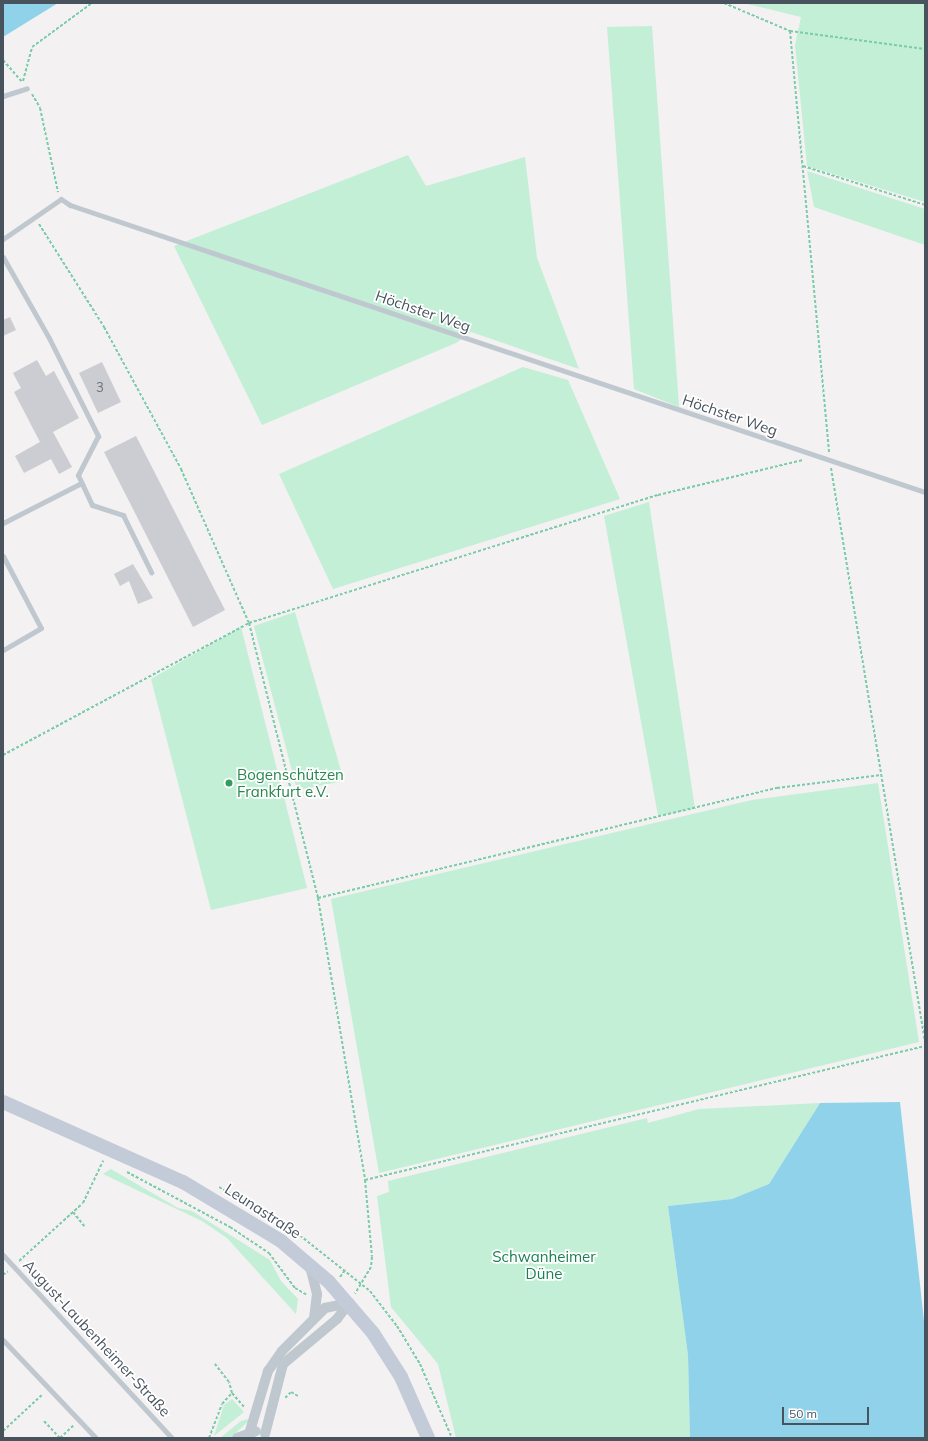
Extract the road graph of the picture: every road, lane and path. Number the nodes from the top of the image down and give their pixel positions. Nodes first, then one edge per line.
1 (92, 3) edge
2 (724, 3) edge
3 (790, 31) junction
4 (925, 48) edge
5 (3, 60) edge
6 (22, 82) junction
7 (27, 88) junction
8 (3, 96) edge
9 (803, 166) junction
10 (61, 199) junction
11 (925, 205) edge
12 (35, 217) junction
13 (3, 239) edge
14 (3, 257) edge
15 (816, 456) junction
16 (830, 463) junction
17 (81, 483) junction
18 (925, 492) edge
19 (3, 523) edge
20 (3, 556) edge
21 (151, 572) dead end
22 (249, 623) junction
23 (3, 650) edge
24 (3, 755) edge
25 (881, 775) junction
26 (318, 898) junction
27 (925, 1042) edge
28 (925, 1046) edge
29 (3, 1102) edge
30 (98, 1157) dead end
31 (103, 1160) junction
32 (108, 1162) dead end
33 (119, 1168) dead end
34 (365, 1180) junction
35 (73, 1212) junction
36 (85, 1227) dead end
37 (3, 1255) edge
38 (309, 1264) junction
39 (14, 1265) junction
40 (346, 1269) dead end
41 (3, 1275) edge
42 (361, 1283) junction
43 (305, 1295) dead end
44 (349, 1303) junction
45 (314, 1317) junction
46 (3, 1340) edge
47 (215, 1364) dead end
48 (50, 1388) junction
49 (232, 1393) junction
50 (248, 1411) dead end
51 (44, 1421) dead end
52 (80, 1421) junction
53 (3, 1431) edge
54 (250, 1431) junction
55 (268, 1436) edge
56 (60, 1438) edge
57 (96, 1438) edge
58 (172, 1438) edge
59 (209, 1438) edge
60 (237, 1438) edge
61 (428, 1438) edge
62 (452, 1438) edge

1 - 6 path
2 - 3 path
3 - 4 path
3 - 9 path
5 - 6 path
6 - 7 path
7 - 8 lane
7 - 10 path
9 - 11 path
9 - 16 path
10 - 12 lane
10 - 15 lane, Höchster Weg
12 - 13 lane
12 - 22 path
14 - 17 lane
15 - 16 lane, Höchster Weg
15 - 22 path
16 - 18 lane, Höchster Weg
16 - 25 path
17 - 19 lane
17 - 21 lane
20 - 23 lane
22 - 24 path
22 - 26 path
25 - 26 path
25 - 27 path
26 - 34 path
28 - 34 path
29 - 38 main road, Leunastraße
30 - 31 path
31 - 32 path
31 - 35 path
33 - 43 path
34 - 42 path
35 - 36 path
35 - 39 path
37 - 39 lane, August-Laubenheimer-Straße
38 - 44 main road, Leunastraße
38 - 45 street
39 - 41 path
39 - 58 lane, August-Laubenheimer-Straße
40 - 42 path
42 - 62 path
44 - 45 street
44 - 55 street
44 - 61 main road, Leunastraße
45 - 54 street
46 - 48 lane
47 - 49 path
48 - 52 lane
48 - 53 path
49 - 50 path
49 - 59 path
51 - 56 path
52 - 56 path
52 - 57 lane
54 - 55 street
54 - 60 street

